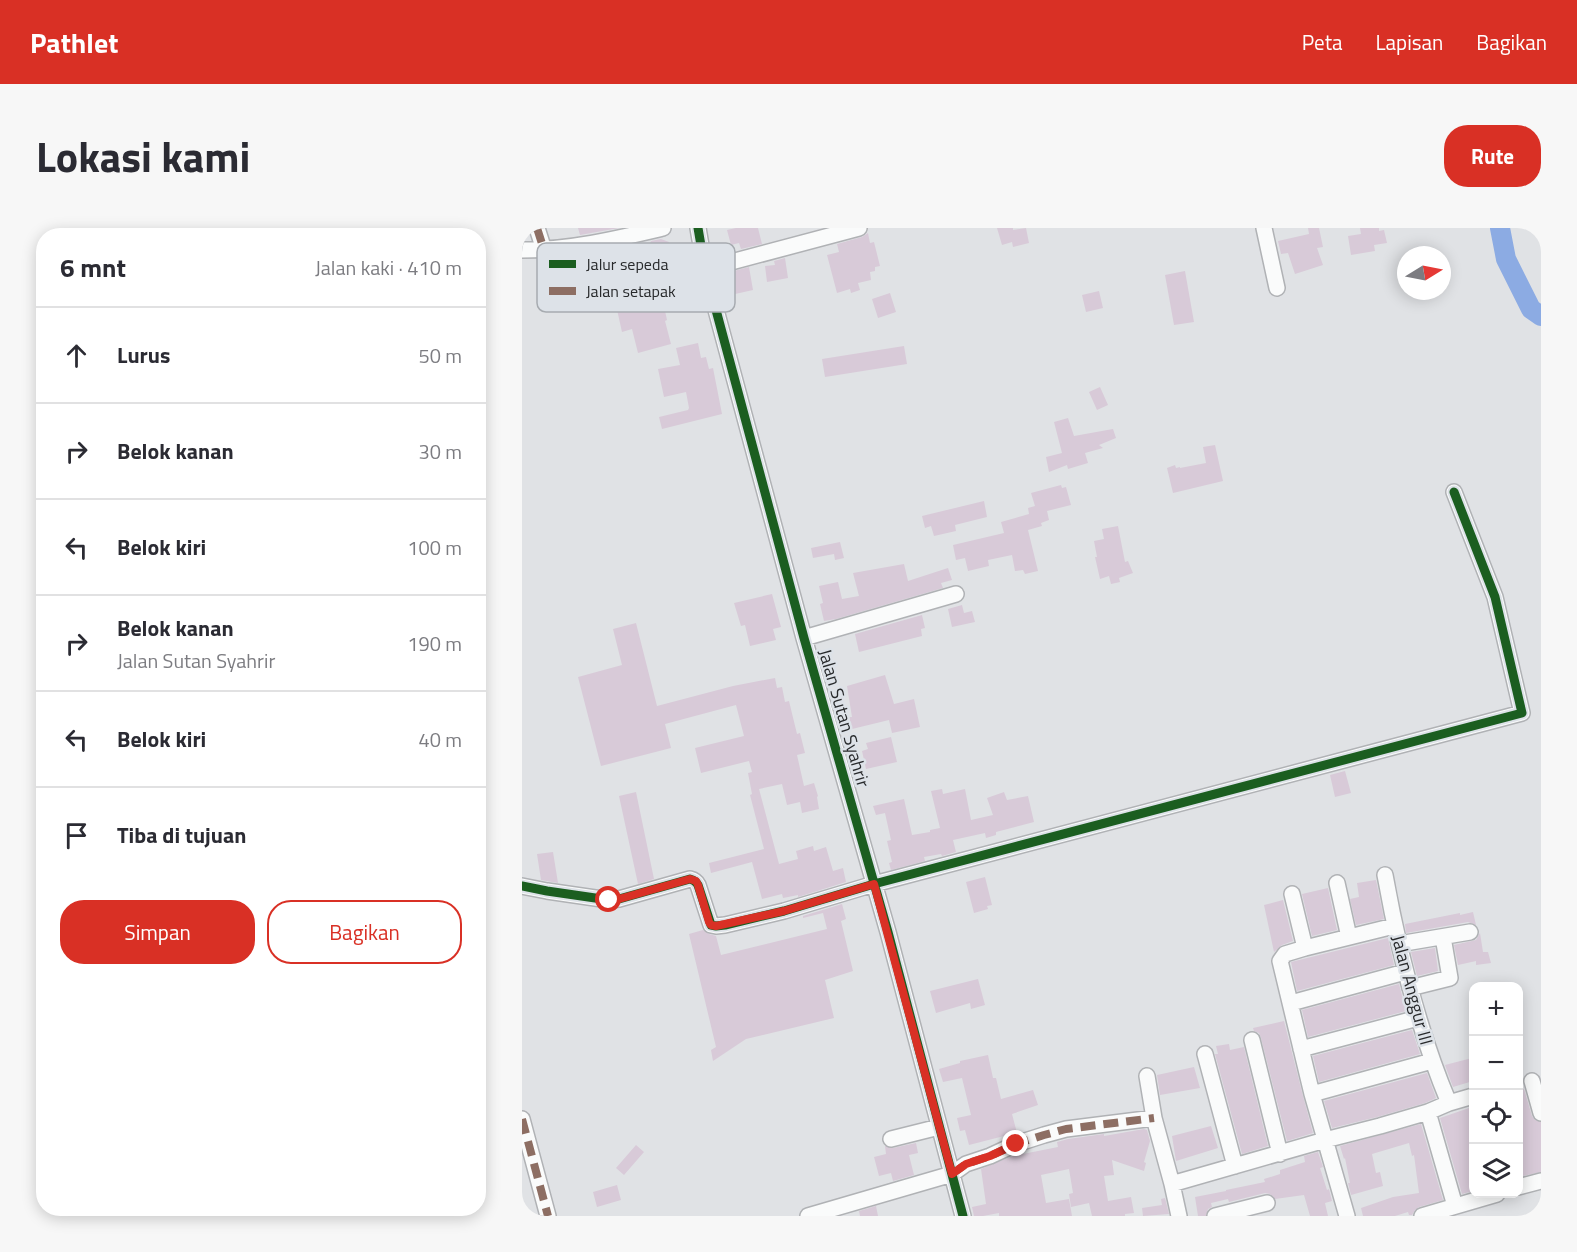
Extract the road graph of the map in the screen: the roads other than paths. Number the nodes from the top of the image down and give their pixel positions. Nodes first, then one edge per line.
1 (537, 228) edge
2 (663, 228) edge
3 (698, 228) edge
4 (859, 228) edge
5 (1264, 228) edge
6 (542, 243) edge
7 (598, 243) edge
8 (701, 243) edge
9 (735, 261) edge
10 (1277, 288) dead end
11 (717, 312) edge
12 (1454, 492) dead end
13 (956, 594) dead end
14 (804, 638) junction
15 (1385, 875) dead end
16 (874, 884) junction
17 (1337, 884) dead end
18 (522, 886) edge
19 (1292, 894) dead end
20 (1394, 926) junction
21 (1470, 932) dead end
22 (1349, 937) junction
23 (1443, 937) junction
24 (1399, 944) junction
25 (1305, 948) junction
26 (1405, 972) junction
27 (1410, 988) junction
28 (1291, 1004) junction
29 (1418, 1018) junction
30 (1252, 1040) dead end
31 (1301, 1049) junction
32 (1205, 1054) dead end
33 (1432, 1061) junction
34 (1147, 1076) dead end
35 (1530, 1082) edge
36 (1311, 1094) junction
37 (1469, 1097) edge
38 (1449, 1102) junction
39 (1428, 1112) junction
40 (1541, 1113) edge
41 (1154, 1118) junction
42 (522, 1119) edge
43 (939, 1127) junction
44 (891, 1138) dead end
45 (1325, 1140) junction
46 (1280, 1154) junction
47 (1235, 1166) junction
48 (952, 1174) junction
49 (1541, 1181) edge
50 (1172, 1184) junction
51 (1523, 1186) edge
52 (1483, 1198) edge
53 (1267, 1203) dead end
54 (1455, 1206) junction
55 (548, 1216) edge
56 (808, 1216) edge
57 (963, 1216) edge
58 (1179, 1216) edge
59 (1215, 1216) edge
60 (1347, 1216) edge
61 (1422, 1216) edge

1 - 6 street
2 - 7 street
3 - 8 street, Jalan Sutan Syahrir
4 - 9 street
5 - 10 street
11 - 14 street, Jalan Sutan Syahrir
12 - 16 street
13 - 14 street
14 - 16 street, Jalan Sutan Syahrir
15 - 20 street, Jalan Anggur III
16 - 18 street
16 - 43 street, Jalan Sutan Syahrir
17 - 22 street
19 - 25 street
20 - 22 street
20 - 24 street, Jalan Anggur III
21 - 23 street
22 - 25 street
23 - 24 street
23 - 27 street
24 - 26 street, Jalan Anggur III
25 - 28 street
26 - 27 street, Jalan Anggur III
26 - 28 street
27 - 29 street, Jalan Anggur III
28 - 31 street
29 - 31 street
29 - 33 street, Jalan Anggur III
30 - 46 street
31 - 36 street
32 - 47 street
33 - 36 street
33 - 38 street, Jalan Anggur III
34 - 41 street
35 - 40 street
36 - 45 street
37 - 38 street
38 - 39 street
39 - 45 street
39 - 54 street
41 - 48 street
41 - 50 street
42 - 55 street
43 - 44 street
43 - 48 street, Jalan Sutan Syahrir
45 - 46 street
45 - 60 street
46 - 47 street
47 - 50 street
48 - 56 street
48 - 57 street, Jalan Sutan Syahrir
49 - 51 street
50 - 58 street
52 - 54 street
53 - 59 street
54 - 61 street

